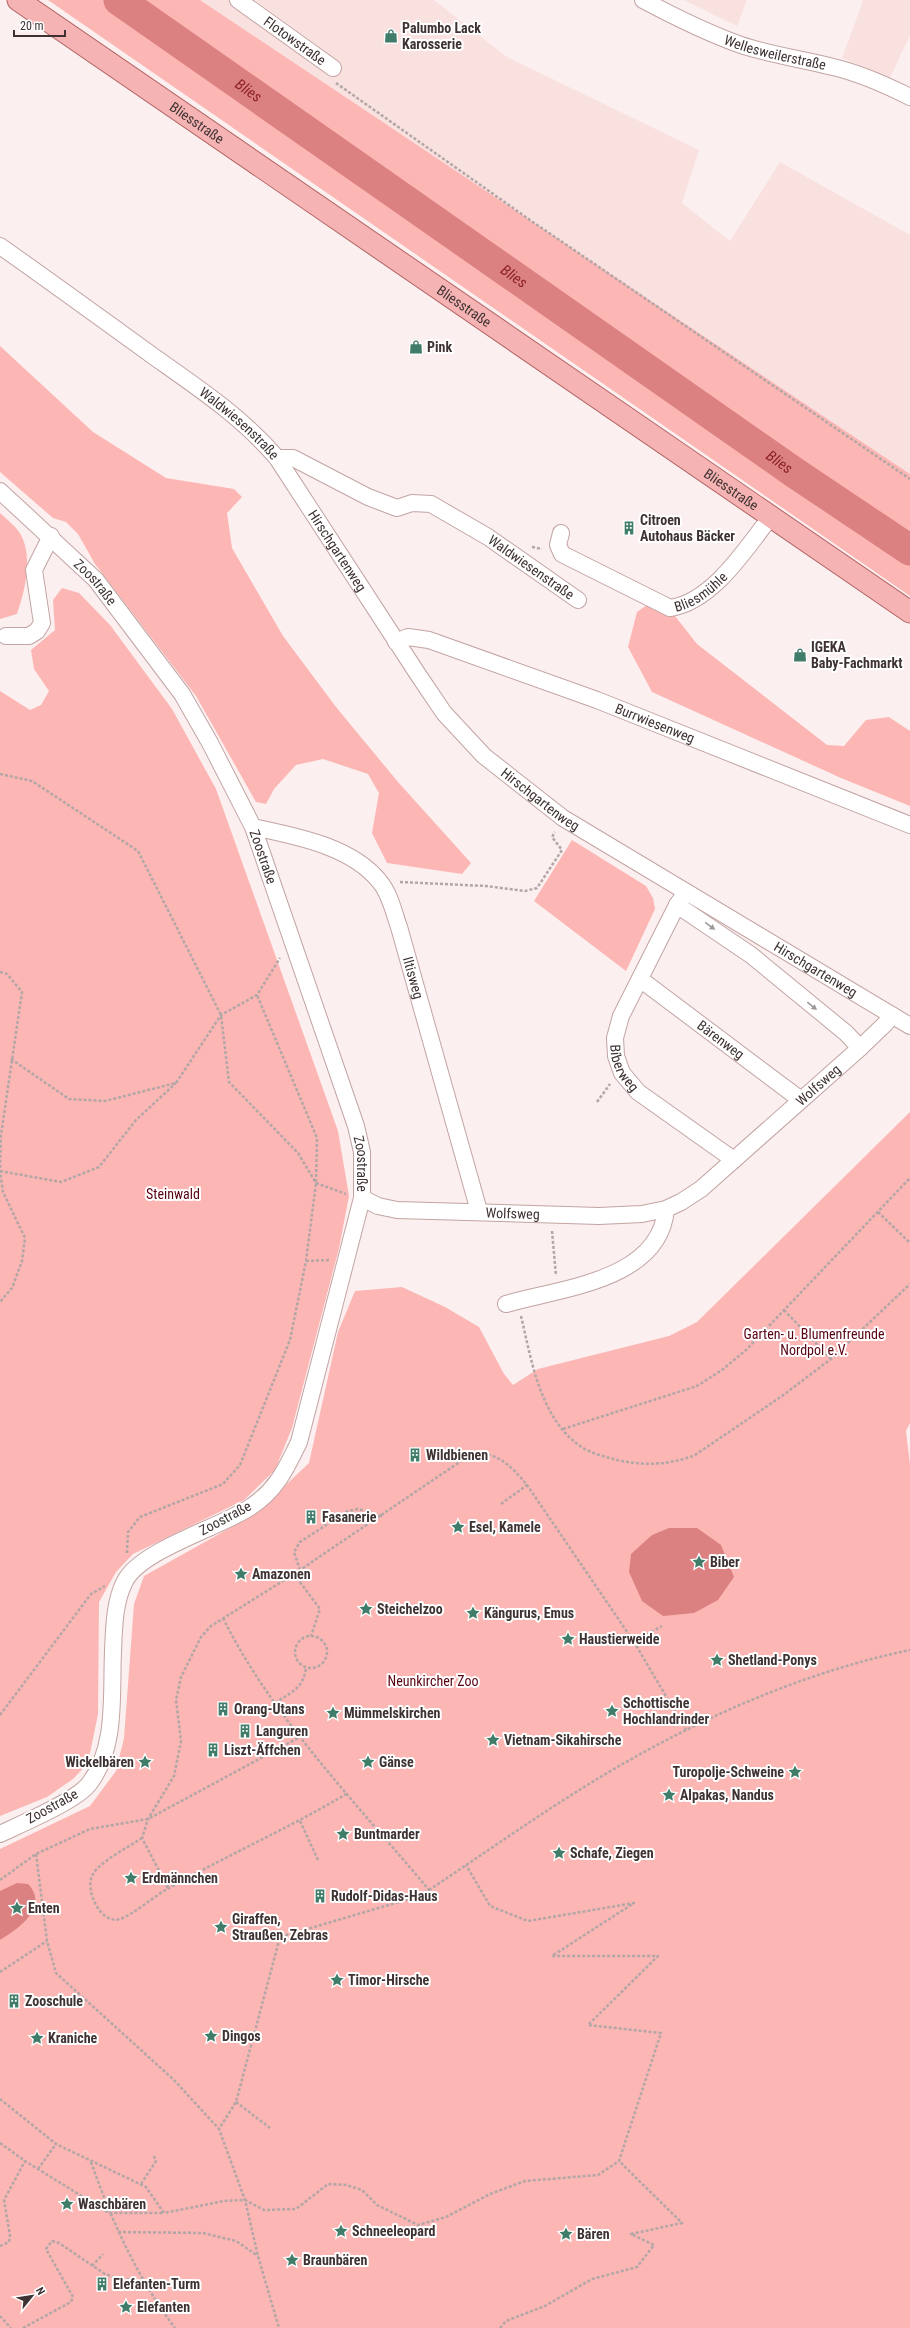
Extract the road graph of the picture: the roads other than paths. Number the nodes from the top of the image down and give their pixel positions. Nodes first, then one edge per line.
1 (18, 0) edge
2 (238, 0) edge
3 (643, 0) edge
4 (334, 75) road end
5 (910, 97) edge
6 (0, 246) edge
7 (278, 458) junction
8 (0, 491) edge
9 (772, 515) junction
10 (561, 533) dead end
11 (51, 536) junction
12 (578, 600) dead end
13 (910, 612) edge
14 (6, 636) dead end
15 (396, 642) junction
16 (910, 824) edge
17 (254, 827) junction
18 (682, 898) junction
19 (640, 979) junction
20 (892, 1015) junction
21 (910, 1026) edge
22 (860, 1048) junction
23 (801, 1100) junction
24 (734, 1160) junction
25 (362, 1198) junction
26 (666, 1209) junction
27 (479, 1211) junction
28 (512, 1302) road end
29 (0, 1834) edge

1 - 9 main road, Bliesstraße
2 - 4 street, Flotowstraße
3 - 5 street, Wellesweilerstraße
6 - 7 street, Waldwiesenstraße
7 - 12 street, Waldwiesenstraße
7 - 15 street, Hirschgartenweg
8 - 11 street, Zoostraße
9 - 10 street, Bliesmühle
9 - 13 main road, Bliesstraße
11 - 14 street
11 - 17 street, Zoostraße
15 - 16 street, Burrwiesenweg
15 - 18 street, Hirschgartenweg
17 - 25 street, Zoostraße
17 - 27 street, Iltisweg
18 - 19 street, Biberweg
18 - 20 street, Hirschgartenweg
18 -> 22 street, Hirschgartenweg
19 - 23 street, Bärenweg
19 - 24 street, Biberweg
20 - 21 street, Hirschgartenweg
20 - 22 street, Wolfsweg
22 - 23 street, Wolfsweg
23 - 24 street, Wolfsweg
24 - 26 street, Wolfsweg
25 - 27 street, Wolfsweg
25 - 29 street, Zoostraße
26 - 27 street, Wolfsweg
26 - 28 street

